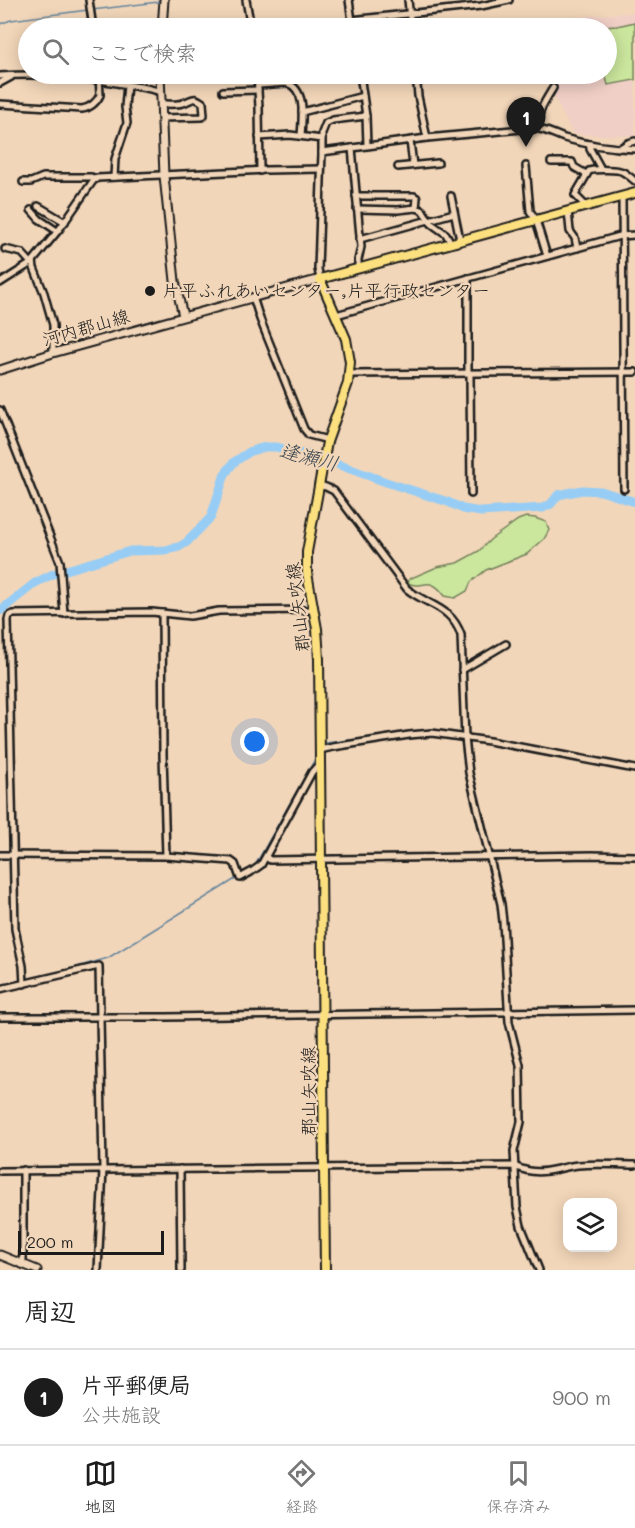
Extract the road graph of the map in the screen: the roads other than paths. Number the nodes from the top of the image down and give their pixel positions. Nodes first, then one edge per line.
1 (89, 0) edge
2 (164, 0) edge
3 (246, 0) edge
4 (349, 0) edge
5 (408, 0) edge
6 (509, 0) edge
7 (409, 14) junction
8 (92, 18) edge
9 (163, 18) edge
10 (249, 18) edge
11 (352, 18) edge
12 (370, 18) edge
13 (410, 18) edge
14 (12, 75) junction
15 (18, 75) edge
16 (0, 76) edge
17 (0, 83) edge
18 (100, 84) edge
19 (124, 84) edge
20 (160, 84) edge
21 (258, 84) edge
22 (274, 84) edge
23 (291, 84) edge
24 (361, 84) edge
25 (417, 84) edge
26 (127, 85) junction
27 (258, 87) junction
28 (553, 88) dead end
29 (223, 91) dead end
30 (160, 92) junction
31 (363, 96) junction
32 (0, 104) edge
33 (161, 104) junction
34 (302, 112) junction
35 (366, 116) junction
36 (162, 118) junction
37 (537, 128) junction
38 (301, 136) junction
39 (259, 137) junction
40 (428, 138) junction
41 (322, 140) junction
42 (410, 141) junction
43 (635, 141) edge
44 (590, 144) junction
45 (368, 146) junction
46 (352, 148) junction
47 (619, 148) junction
48 (635, 149) edge
49 (322, 152) junction
50 (551, 162) dead end
51 (438, 163) dead end
52 (413, 165) junction
53 (526, 166) dead end
54 (398, 167) dead end
55 (321, 169) junction
56 (601, 169) junction
57 (260, 171) junction
58 (586, 174) junction
59 (164, 176) junction
60 (114, 177) junction
61 (96, 179) junction
62 (635, 181) edge
63 (23, 182) dead end
64 (635, 193) edge
65 (356, 196) junction
66 (451, 196) dead end
67 (622, 196) junction
68 (38, 206) dead end
69 (586, 206) junction
70 (416, 208) junction
71 (357, 209) junction
72 (31, 210) dead end
73 (568, 211) junction
74 (454, 213) junction
75 (429, 220) junction
76 (536, 220) junction
77 (64, 222) junction
78 (57, 231) junction
79 (622, 235) junction
80 (635, 235) edge
81 (360, 239) junction
82 (460, 240) junction
83 (451, 243) junction
84 (577, 248) junction
85 (5, 249) dead end
86 (547, 256) junction
87 (32, 263) junction
88 (358, 269) junction
89 (468, 278) junction
90 (320, 279) junction
91 (0, 283) edge
92 (253, 297) junction
93 (336, 315) junction
94 (183, 316) junction
95 (53, 353) junction
96 (0, 370) edge
97 (623, 372) junction
98 (635, 372) edge
99 (350, 374) junction
100 (469, 374) junction
101 (0, 410) edge
102 (328, 441) junction
103 (318, 485) junction
104 (624, 489) dead end
105 (471, 494) dead end
106 (314, 610) junction
107 (162, 613) junction
108 (64, 614) junction
109 (506, 645) dead end
110 (462, 670) junction
111 (465, 738) junction
112 (320, 750) junction
113 (320, 763) junction
114 (635, 769) edge
115 (0, 855) edge
116 (12, 855) junction
117 (166, 856) junction
118 (635, 856) edge
119 (266, 857) junction
120 (489, 857) junction
121 (322, 860) junction
122 (24, 984) junction
123 (0, 989) edge
124 (635, 1010) edge
125 (508, 1011) junction
126 (323, 1015) junction
127 (100, 1016) junction
128 (0, 1017) edge
129 (635, 1165) edge
130 (514, 1166) junction
131 (324, 1168) junction
132 (180, 1169) junction
133 (0, 1170) edge
134 (23, 1170) junction
135 (103, 1170) junction
136 (0, 1255) edge
137 (23, 1264) junction
138 (37, 1270) edge
139 (98, 1270) edge
140 (181, 1270) edge
141 (325, 1270) edge
142 (539, 1270) edge

1 - 8 street
2 - 9 main road
3 - 10 street
4 - 11 street
5 - 7 street
6 - 7 street
7 - 12 street
7 - 13 street
14 - 15 street
14 - 16 street
14 - 17 street
18 - 32 street
19 - 26 street
20 - 30 main road
21 - 27 street
22 - 27 street
23 - 34 street
24 - 31 street
25 - 40 street
26 - 30 street
26 - 60 street
27 - 29 street
27 - 39 street
28 - 37 street
30 - 33 main road
31 - 34 street
31 - 35 street
33 - 36 main road
33 - 36 street
34 - 38 street
35 - 41 street
35 - 45 street
36 - 59 main road
37 - 40 street
37 - 44 street
38 - 39 street
38 - 41 street
39 - 57 street
40 - 42 street
41 - 49 street
42 - 45 street
42 - 52 street
43 - 47 street
44 - 47 street
44 - 56 street
45 - 46 street
46 - 49 street
46 - 65 street
47 - 48 street
49 - 55 street
50 - 58 street
51 - 52 street
52 - 54 street
53 - 76 street
55 - 57 street
55 - 90 street
56 - 58 street
56 - 62 street
57 - 59 street
58 - 69 street
59 - 60 street
59 - 94 main road
60 - 61 street
61 - 63 street
61 - 77 street
64 - 67 main road
65 - 70 street
65 - 71 street
66 - 74 street
67 - 69 main road
67 - 79 street
68 - 77 street
69 - 73 main road
70 - 71 street
70 - 75 street
71 - 81 street
72 - 78 street
73 - 76 main road
73 - 84 street
74 - 75 street
74 - 82 street
75 - 81 street
75 - 83 street
76 - 82 main road
76 - 86 street
77 - 78 street
78 - 87 street
79 - 80 street
79 - 84 street
79 - 97 street
81 - 88 street
82 - 83 main road
83 - 88 main road
84 - 86 street
85 - 87 street
86 - 89 street
87 - 91 street
87 - 95 street
88 - 90 main road
89 - 93 street
89 - 100 street
90 - 92 main road, 河内郡山線
90 - 93 main road, 郡山矢吹線
92 - 94 main road, 河内郡山線
92 - 102 street
93 - 99 main road, 郡山矢吹線
94 - 95 main road, 河内郡山線
95 - 96 main road, 河内郡山線
97 - 98 street
97 - 100 street
97 - 104 street
99 - 100 street
99 - 102 main road, 郡山矢吹線
100 - 105 street
101 - 108 street
102 - 103 main road, 郡山矢吹線
103 - 106 main road, 郡山矢吹線
103 - 110 street
106 - 107 street
106 - 112 main road, 郡山矢吹線
107 - 108 street
107 - 117 street
108 - 116 street
109 - 110 street
110 - 111 street
111 - 112 street
111 - 114 street
111 - 120 street
112 - 113 main road, 郡山矢吹線
113 - 119 street
113 - 121 main road, 郡山矢吹線
115 - 116 street
116 - 117 street
116 - 122 street
117 - 119 street
118 - 120 street
119 - 121 street
120 - 121 street
120 - 125 street
121 - 126 main road, 郡山矢吹線
122 - 123 street
122 - 127 street
124 - 125 street
125 - 126 street
125 - 130 street
126 - 127 street
126 - 131 main road, 郡山矢吹線
127 - 128 street
127 - 135 street
129 - 130 street
130 - 131 street
130 - 142 street
131 - 132 street
131 - 141 main road, 郡山矢吹線
132 - 135 street
132 - 140 street
133 - 134 street
134 - 135 street
134 - 137 street
135 - 139 street
136 - 137 main road
137 - 138 main road

